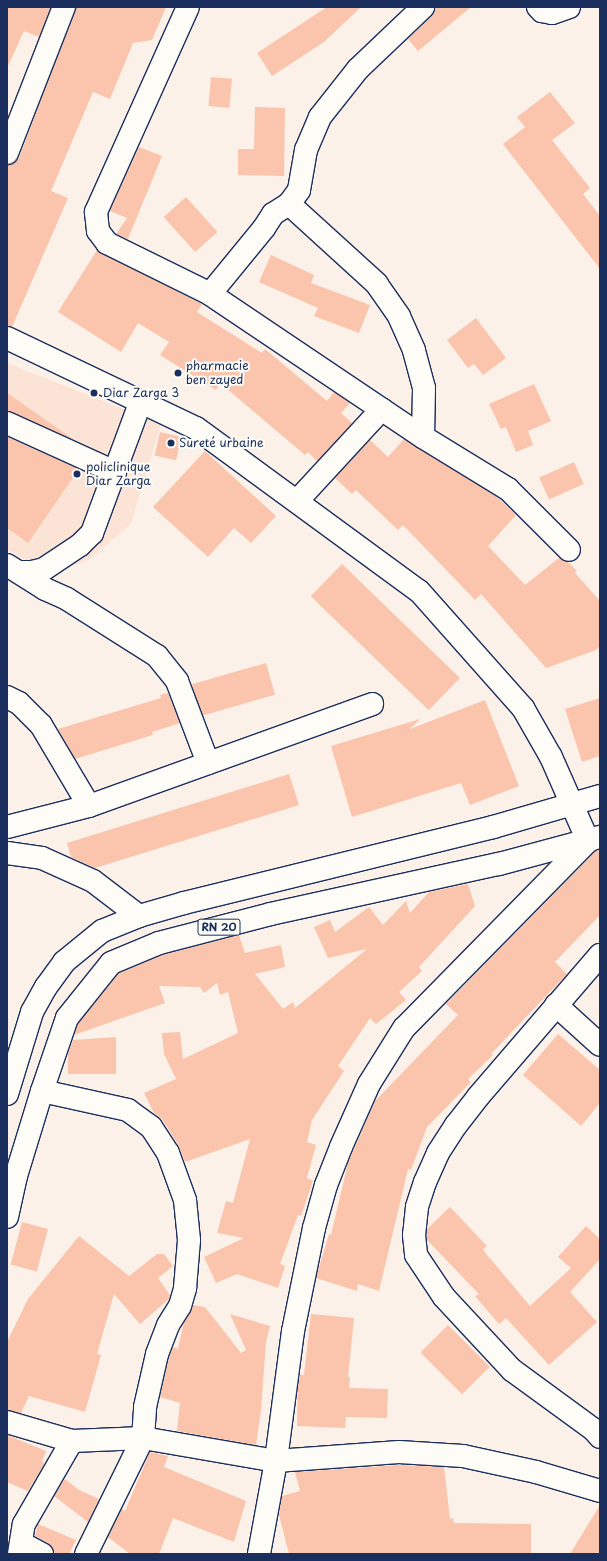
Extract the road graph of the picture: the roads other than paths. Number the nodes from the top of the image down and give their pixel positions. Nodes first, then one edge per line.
1 (64, 7) edge
2 (188, 7) edge
3 (423, 7) edge
4 (538, 7) edge
5 (568, 7) edge
6 (7, 153) edge
7 (289, 204) junction
8 (210, 294) junction
9 (7, 338) edge
10 (140, 403) junction
11 (382, 409) junction
12 (7, 423) edge
13 (423, 437) junction
14 (115, 472) junction
15 (297, 501) junction
16 (569, 550) dead end
17 (13, 569) edge
18 (11, 702) edge
19 (372, 704) dead end
20 (208, 763) junction
21 (600, 796) edge
22 (573, 805) junction
23 (89, 806) junction
24 (7, 828) edge
25 (594, 839) edge
26 (7, 853) edge
27 (139, 916) junction
28 (600, 955) edge
29 (556, 1005) junction
30 (600, 1045) edge
31 (42, 1091) junction
32 (7, 1094) edge
33 (7, 1217) edge
34 (7, 1422) edge
35 (600, 1436) edge
36 (143, 1438) junction
37 (72, 1441) junction
38 (276, 1461) junction
39 (600, 1490) edge
40 (20, 1548) edge
41 (42, 1554) edge
42 (86, 1554) edge
43 (259, 1554) edge

1 - 6 street
2 - 8 street
3 - 7 street
4 - 5 street
7 - 8 street
7 - 13 street
8 - 11 street
9 - 10 street
10 - 14 street
10 - 15 street
11 - 13 street
11 - 15 street
12 - 14 street
13 - 16 street
14 - 17 street
15 - 22 street
17 - 20 street
18 - 23 street
19 - 20 street
20 - 23 street
21 - 22 street, RN 20
22 - 25 street
22 - 27 street, RN 20
23 - 24 street
25 - 31 street, RN 20
25 - 38 street
26 - 27 street
27 - 32 street, RN 20
28 - 29 street
29 - 30 street
29 - 35 street
31 - 33 street, RN 20
31 - 36 street
34 - 37 street
36 - 37 street
36 - 38 street
36 - 42 street
37 - 40 street
38 - 39 street
38 - 43 street
40 - 41 street

